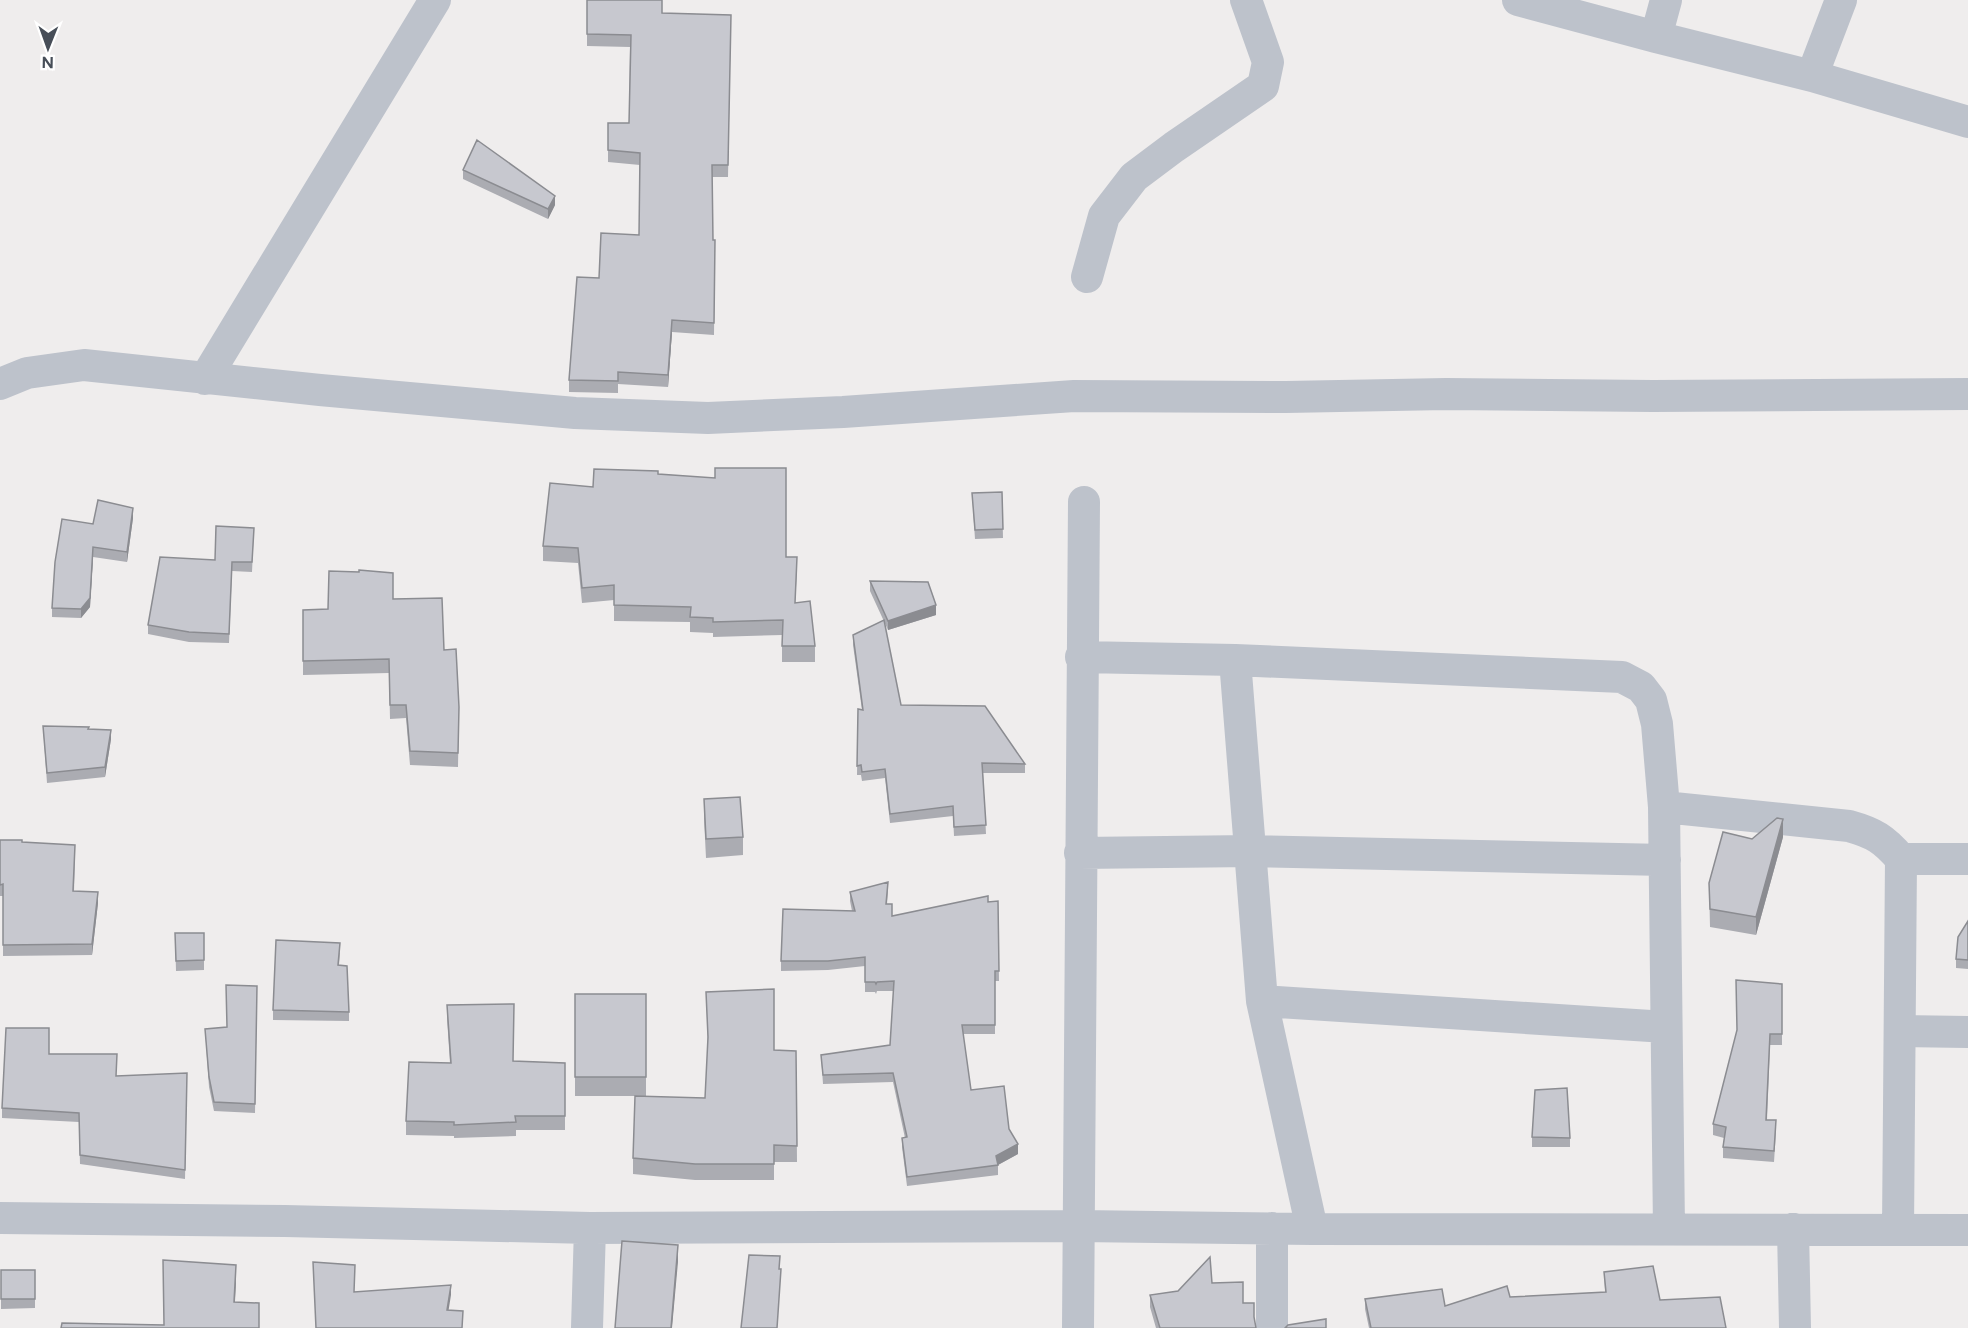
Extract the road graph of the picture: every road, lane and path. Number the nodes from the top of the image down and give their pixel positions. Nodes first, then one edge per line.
1 (435, 0) edge
2 (1246, 0) edge
3 (1518, 0) edge
4 (1666, 0) edge
5 (1841, 0) edge
6 (1656, 37) junction
7 (1812, 76) junction
8 (1968, 122) edge
9 (1087, 277) dead end
10 (205, 379) junction
11 (0, 384) edge
12 (1968, 394) edge
13 (1084, 502) dead end
14 (1081, 657) junction
15 (1235, 660) junction
16 (1664, 807) junction
17 (1251, 851) junction
18 (1080, 853) junction
19 (1901, 859) junction
20 (1968, 859) edge
21 (1665, 860) junction
22 (1262, 1001) junction
23 (1666, 1027) junction
24 (1900, 1032) junction
25 (1968, 1032) edge
26 (0, 1218) edge
27 (1078, 1226) junction
28 (590, 1228) junction
29 (1272, 1228) junction
30 (1312, 1229) junction
31 (1669, 1229) junction
32 (1793, 1229) junction
33 (1898, 1230) junction
34 (1968, 1230) edge
35 (587, 1328) edge
36 (1078, 1328) edge
37 (1272, 1328) edge
38 (1795, 1328) edge

1 - 10 street
2 - 9 street
3 - 6 street
4 - 6 street
5 - 7 street
6 - 7 street
7 - 8 street
10 - 11 street
10 - 12 street
13 - 14 street
14 - 15 street
14 - 18 street
15 - 16 street
15 - 17 street
16 - 19 street
16 - 21 street
17 - 18 street
17 - 21 street
17 - 22 street
18 - 27 street
19 - 20 street
19 - 24 street
21 - 23 street
22 - 23 street
22 - 30 street
23 - 31 street
24 - 25 street
24 - 33 street
26 - 28 street
27 - 28 street
27 - 29 street
27 - 36 street
28 - 35 street
29 - 30 street
29 - 37 street
30 - 31 street
31 - 32 street
32 - 33 street
32 - 38 street
33 - 34 street

